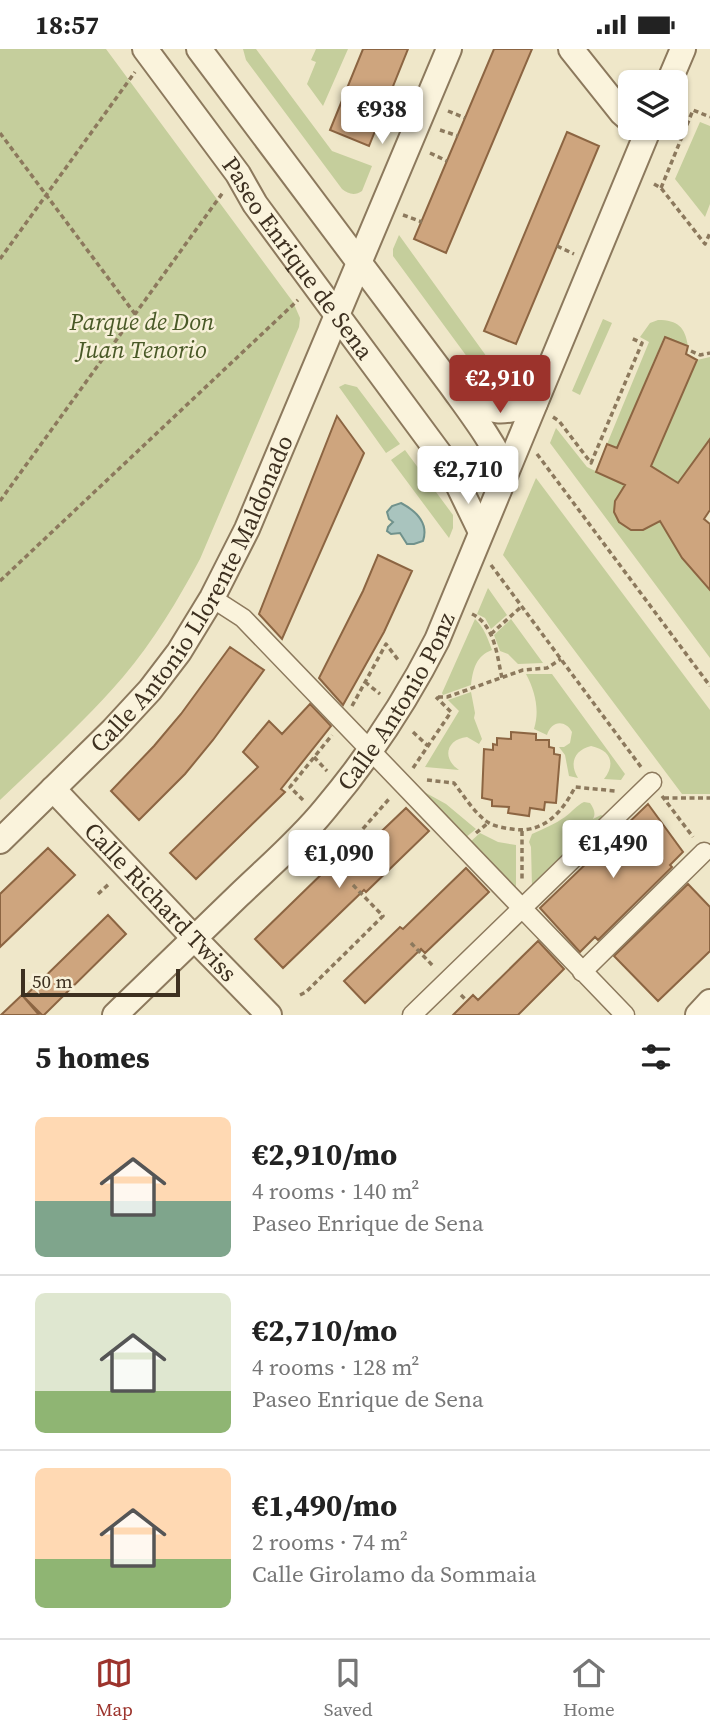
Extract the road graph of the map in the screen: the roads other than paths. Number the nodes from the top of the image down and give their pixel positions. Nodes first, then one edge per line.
1 (145, 49) edge
2 (449, 49) edge
3 (571, 49) edge
4 (683, 49) edge
5 (202, 50) edge
6 (674, 70) edge
7 (618, 108) edge
8 (637, 140) edge
9 (358, 262) junction
10 (336, 314) junction
11 (451, 385) junction
12 (544, 410) junction
13 (450, 468) junction
14 (504, 478) junction
15 (481, 532) junction
16 (212, 597) junction
17 (370, 751) junction
18 (652, 782) road end
19 (53, 789) junction
20 (0, 841) edge
21 (704, 852) road end
22 (522, 908) junction
23 (194, 939) junction
24 (582, 972) junction
25 (710, 1002) edge
26 (115, 1015) edge
27 (269, 1015) edge
28 (412, 1015) edge
29 (625, 1015) edge
30 (698, 1015) edge

1 - 10 street, Paseo Enrique de Sena
2 - 9 street, Calle Antonio Llorente Maldonado
3 - 7 street
4 - 6 street
5 - 9 street, Paseo Enrique de Sena
8 - 12 street, Calle Antonio Ponz
9 - 10 street, Calle Antonio Llorente Maldonado
9 - 11 street, Paseo Enrique de Sena
10 - 13 street, Paseo Enrique de Sena
10 - 16 street, Calle Antonio Llorente Maldonado
11 - 12 street, Paseo Enrique de Sena
11 - 14 street, Paseo Enrique de Sena
12 - 14 street, Calle Antonio Ponz
13 - 14 street, Paseo Enrique de Sena
13 - 15 street, Paseo Enrique de Sena
14 - 15 street, Calle Antonio Ponz
15 - 17 street, Calle Antonio Ponz
16 - 17 street
16 - 19 street, Calle Antonio Llorente Maldonado
17 - 22 street
17 - 23 street, Calle Antonio Ponz
18 - 22 street
19 - 20 street, Calle Antonio Llorente Maldonado
19 - 23 street, Calle Richard Twiss
21 - 24 street
22 - 24 street
22 - 28 street
23 - 26 street, Calle Antonio Ponz
23 - 27 street, Calle Richard Twiss
24 - 29 street
25 - 30 street

